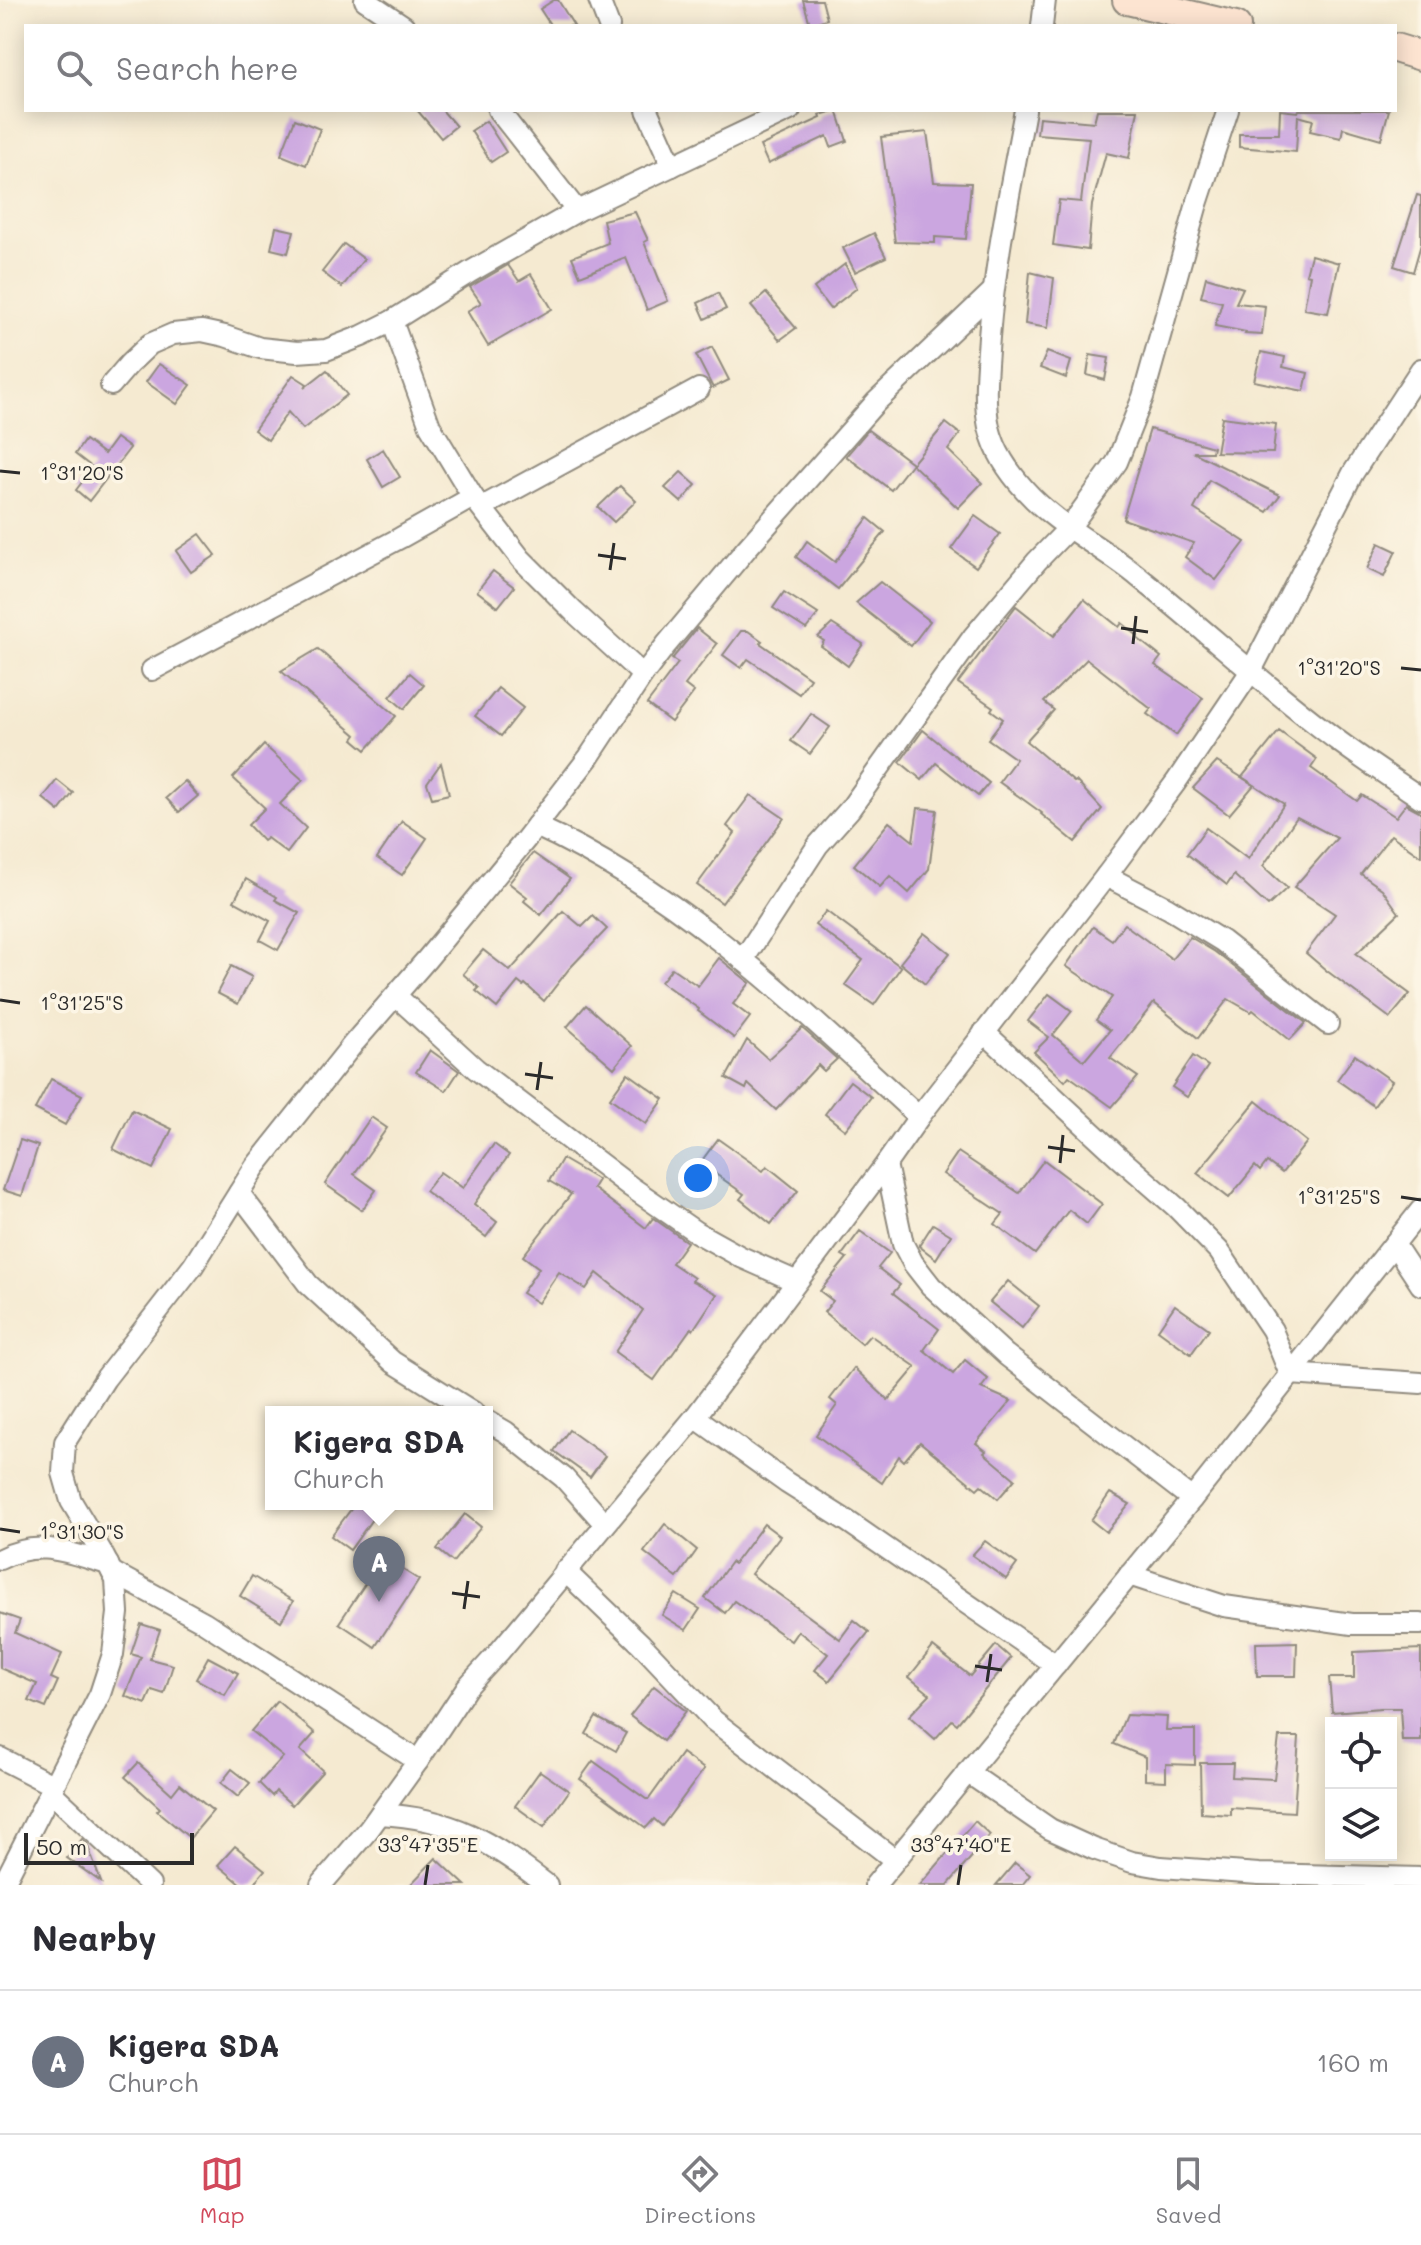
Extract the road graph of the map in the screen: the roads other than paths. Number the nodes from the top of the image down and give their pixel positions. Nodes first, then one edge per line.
1 (365, 0) edge
2 (599, 0) edge
3 (1045, 0) edge
4 (1127, 0) edge
5 (401, 24) edge
6 (608, 24) edge
7 (1042, 24) edge
8 (1228, 24) edge
9 (1397, 49) edge
10 (1421, 56) edge
11 (500, 112) edge
12 (648, 112) edge
13 (786, 112) edge
14 (1025, 112) edge
15 (1227, 112) edge
16 (672, 166) junction
17 (577, 211) junction
18 (993, 291) junction
19 (392, 321) junction
20 (1421, 369) edge
21 (111, 385) dead end
22 (699, 389) dead end
23 (478, 502) junction
24 (1069, 528) junction
25 (152, 670) dead end
26 (1251, 671) junction
27 (643, 675) junction
28 (1421, 798) edge
29 (536, 826) junction
30 (1106, 876) junction
31 (743, 960) junction
32 (396, 996) junction
33 (1328, 1024) dead end
34 (984, 1032) junction
35 (919, 1117) junction
36 (886, 1164) junction
37 (239, 1193) junction
38 (1421, 1210) edge
39 (1394, 1244) junction
40 (795, 1281) junction
41 (1421, 1285) edge
42 (1290, 1374) junction
43 (1421, 1383) edge
44 (463, 1406) edge
45 (695, 1417) junction
46 (493, 1424) edge
47 (1192, 1499) junction
48 (605, 1524) junction
49 (0, 1559) edge
50 (110, 1568) junction
51 (565, 1571) junction
52 (1129, 1575) junction
53 (1421, 1624) edge
54 (1056, 1665) junction
55 (0, 1758) edge
56 (418, 1761) junction
57 (967, 1772) junction
58 (52, 1789) junction
59 (380, 1814) junction
60 (895, 1860) junction
61 (1421, 1878) edge
62 (3, 1885) edge
63 (150, 1885) edge
64 (321, 1885) edge
65 (547, 1885) edge
66 (875, 1885) edge

1 - 5 street
2 - 6 street
3 - 7 street
4 - 8 street
9 - 10 street
11 - 17 street
12 - 16 street
13 - 16 street
14 - 18 street
15 - 24 street
16 - 17 street
17 - 19 street
18 - 24 street
18 - 27 street
19 - 21 street
19 - 23 street
20 - 26 street
22 - 23 street
23 - 25 street
23 - 27 street
24 - 26 street
24 - 31 street
26 - 28 street
26 - 30 street
27 - 29 street
29 - 31 street
29 - 32 street
30 - 33 street
30 - 34 street
31 - 35 street
32 - 37 street
32 - 40 street
34 - 35 street
34 - 42 street
35 - 36 street
36 - 40 street
36 - 47 street
37 - 44 street
37 - 50 street
38 - 39 street
39 - 41 street
39 - 42 street
40 - 45 street
42 - 43 street
42 - 47 street
45 - 48 street
45 - 54 street
46 - 48 street
47 - 52 street
48 - 51 street
49 - 50 street
50 - 56 street
50 - 58 street
51 - 56 street
51 - 60 street
52 - 53 street
52 - 54 street
54 - 57 street
55 - 58 street
56 - 59 street
57 - 60 street
57 - 61 street
58 - 62 street
58 - 63 street
59 - 64 street
59 - 65 street
60 - 66 street

